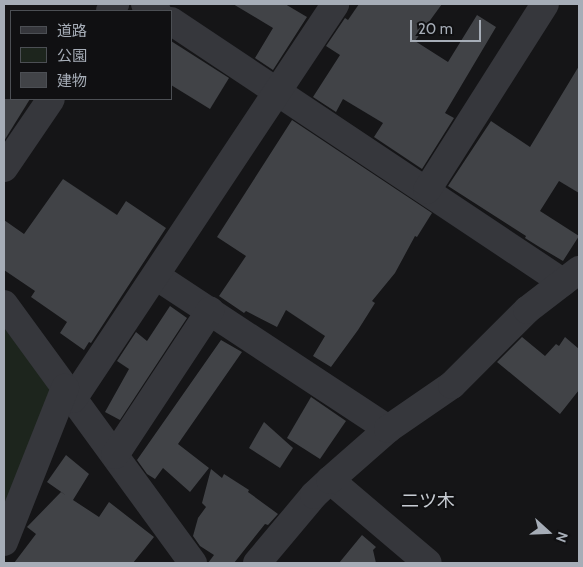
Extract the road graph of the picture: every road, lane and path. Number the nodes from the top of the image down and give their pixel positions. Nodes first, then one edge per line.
1 (335, 4) edge
2 (545, 4) edge
3 (172, 22) edge
4 (277, 91) junction
5 (50, 100) edge
6 (4, 168) edge
7 (427, 190) junction
8 (156, 276) junction
9 (571, 276) edge
10 (4, 304) edge
11 (210, 312) junction
12 (69, 394) junction
13 (388, 430) junction
14 (116, 455) junction
15 (330, 480) junction
16 (4, 542) edge
17 (194, 563) edge
18 (257, 563) edge
19 (428, 563) edge

1 - 4 street
2 - 7 street
3 - 4 street
4 - 7 street
4 - 8 street
5 - 6 street
7 - 9 street
8 - 11 street
8 - 12 street
9 - 13 street
10 - 12 street
11 - 13 street
11 - 14 street
12 - 14 street
12 - 16 street
13 - 15 street
14 - 17 street
15 - 18 street
15 - 19 street

